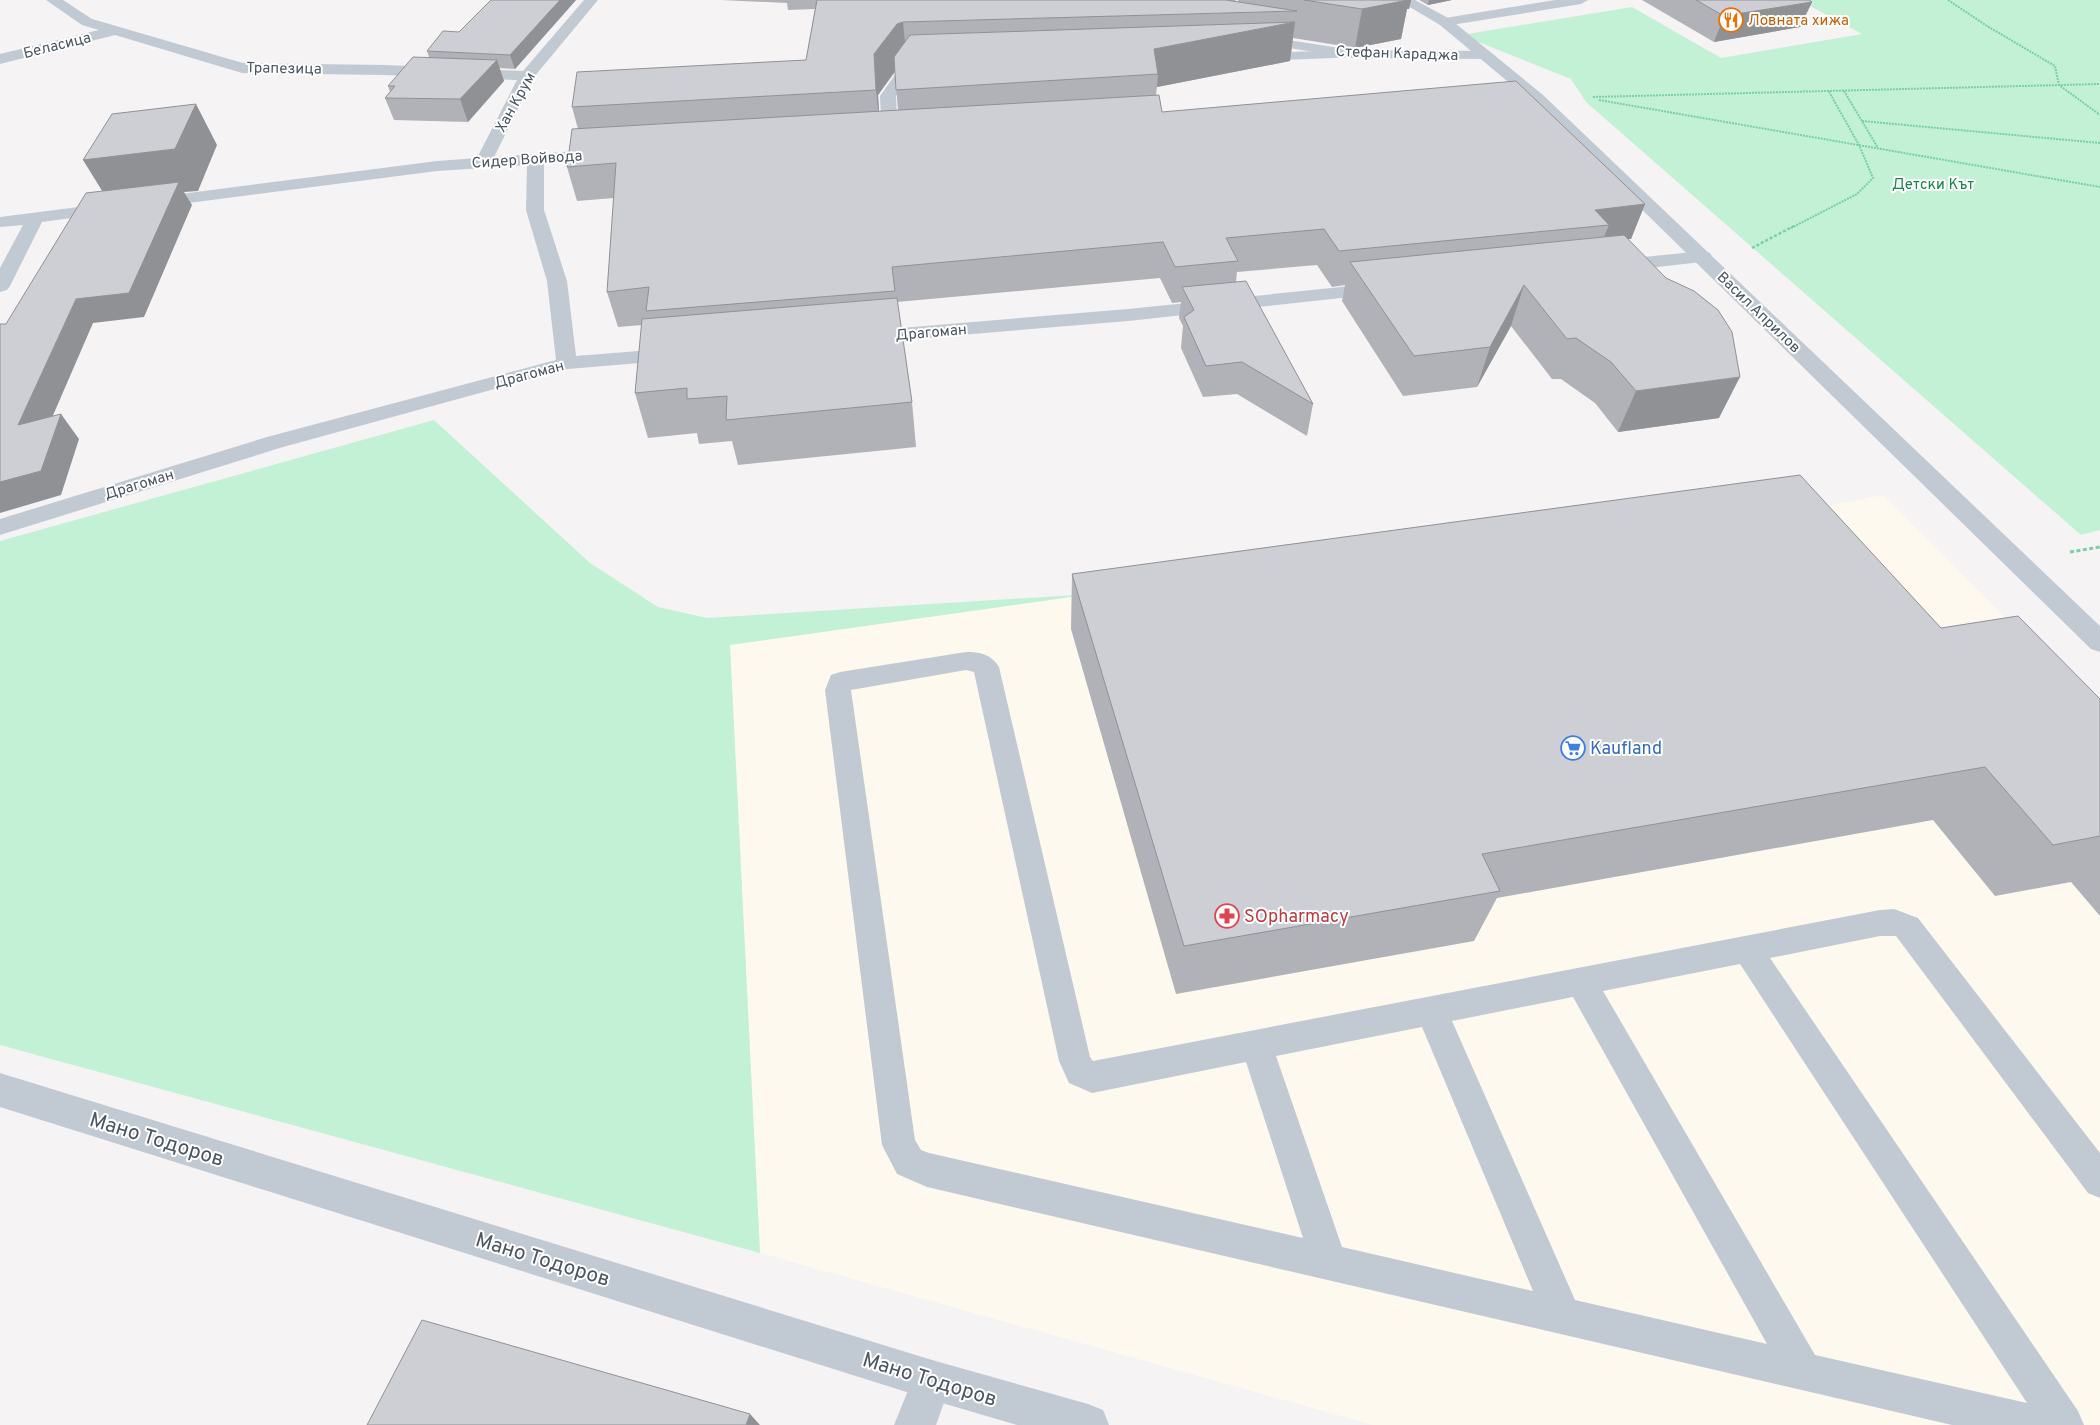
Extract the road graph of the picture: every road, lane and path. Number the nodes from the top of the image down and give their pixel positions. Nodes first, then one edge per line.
1 (53, 0) edge
2 (591, 0) edge
3 (1405, 0) edge
4 (1581, 0) edge
5 (1948, 0) edge
6 (1445, 22) junction
7 (114, 31) junction
8 (1242, 36) dead end
9 (1353, 54) junction
10 (1485, 56) junction
11 (1244, 58) dead end
12 (0, 59) edge
13 (912, 68) edge
14 (527, 76) junction
15 (2100, 84) edge
16 (2059, 85) junction
17 (1828, 90) junction
18 (1844, 90) junction
19 (1581, 97) junction
20 (1537, 98) junction
21 (1517, 99) edge
22 (2100, 115) edge
23 (1862, 121) junction
24 (910, 136) edge
25 (890, 137) junction
26 (871, 138) edge
27 (2100, 143) edge
28 (1859, 145) junction
29 (1878, 148) junction
30 (625, 153) edge
31 (536, 158) junction
32 (483, 162) junction
33 (2100, 187) edge
34 (36, 217) junction
35 (0, 222) edge
36 (1708, 263) junction
37 (1594, 268) edge
38 (0, 286) edge
39 (1395, 288) edge
40 (842, 339) edge
41 (695, 352) edge
42 (567, 363) junction
43 (0, 527) edge
44 (2100, 642) edge
45 (1747, 949) junction
46 (1580, 981) junction
47 (1431, 1010) junction
48 (1256, 1044) junction
49 (0, 1090) edge
50 (2100, 1181) edge
51 (1329, 1262) junction
52 (1563, 1317) junction
53 (1804, 1372) junction
54 (932, 1380) junction
55 (2000, 1421) edge
56 (915, 1425) edge
57 (1088, 1425) edge
58 (2037, 1425) edge
59 (2064, 1425) edge

1 - 7 street, Трапезица
2 - 14 street, Хан Крум
3 - 6 street, Васил Априлов
4 - 6 street
5 - 16 path
6 - 10 street, Васил Априлов
7 - 12 street, Беласица
7 - 14 street, Трапезица
8 - 9 street, Стефан Караджа
9 - 10 street, Стефан Караджа
9 - 11 lane
10 - 20 street, Васил Априлов
13 - 25 street
14 - 32 street, Хан Крум
15 - 16 path
16 - 18 path
16 - 22 path
17 - 18 path
17 - 19 path
17 - 28 path
18 - 23 path
19 - 20 path
19 - 28 path
20 - 21 street
20 - 36 street, Васил Априлов
23 - 27 path
23 - 29 path
24 - 25 street
25 - 26 street
28 - 29 path
28 - 36 path
29 - 33 path
30 - 31 street, Сидер Войвода
31 - 32 street, Сидер Войвода
31 - 42 street
32 - 34 street, Сидер Войвода
34 - 35 street, Сидер Войвода
34 - 38 street
36 - 37 street
36 - 44 street, Васил Априлов
39 - 40 street, Драгоман
41 - 42 street, Драгоман
42 - 43 street, Драгоман
45 - 46 lane
45 - 50 lane
45 - 59 lane
46 - 47 lane
46 - 53 lane
47 - 48 lane
47 - 52 lane
48 - 51 lane
48 - 51 lane
49 - 54 street, Мано Тодоров
51 - 52 lane
52 - 53 lane
53 - 55 lane
54 - 56 street
54 - 57 street, Мано Тодоров
55 - 58 lane

